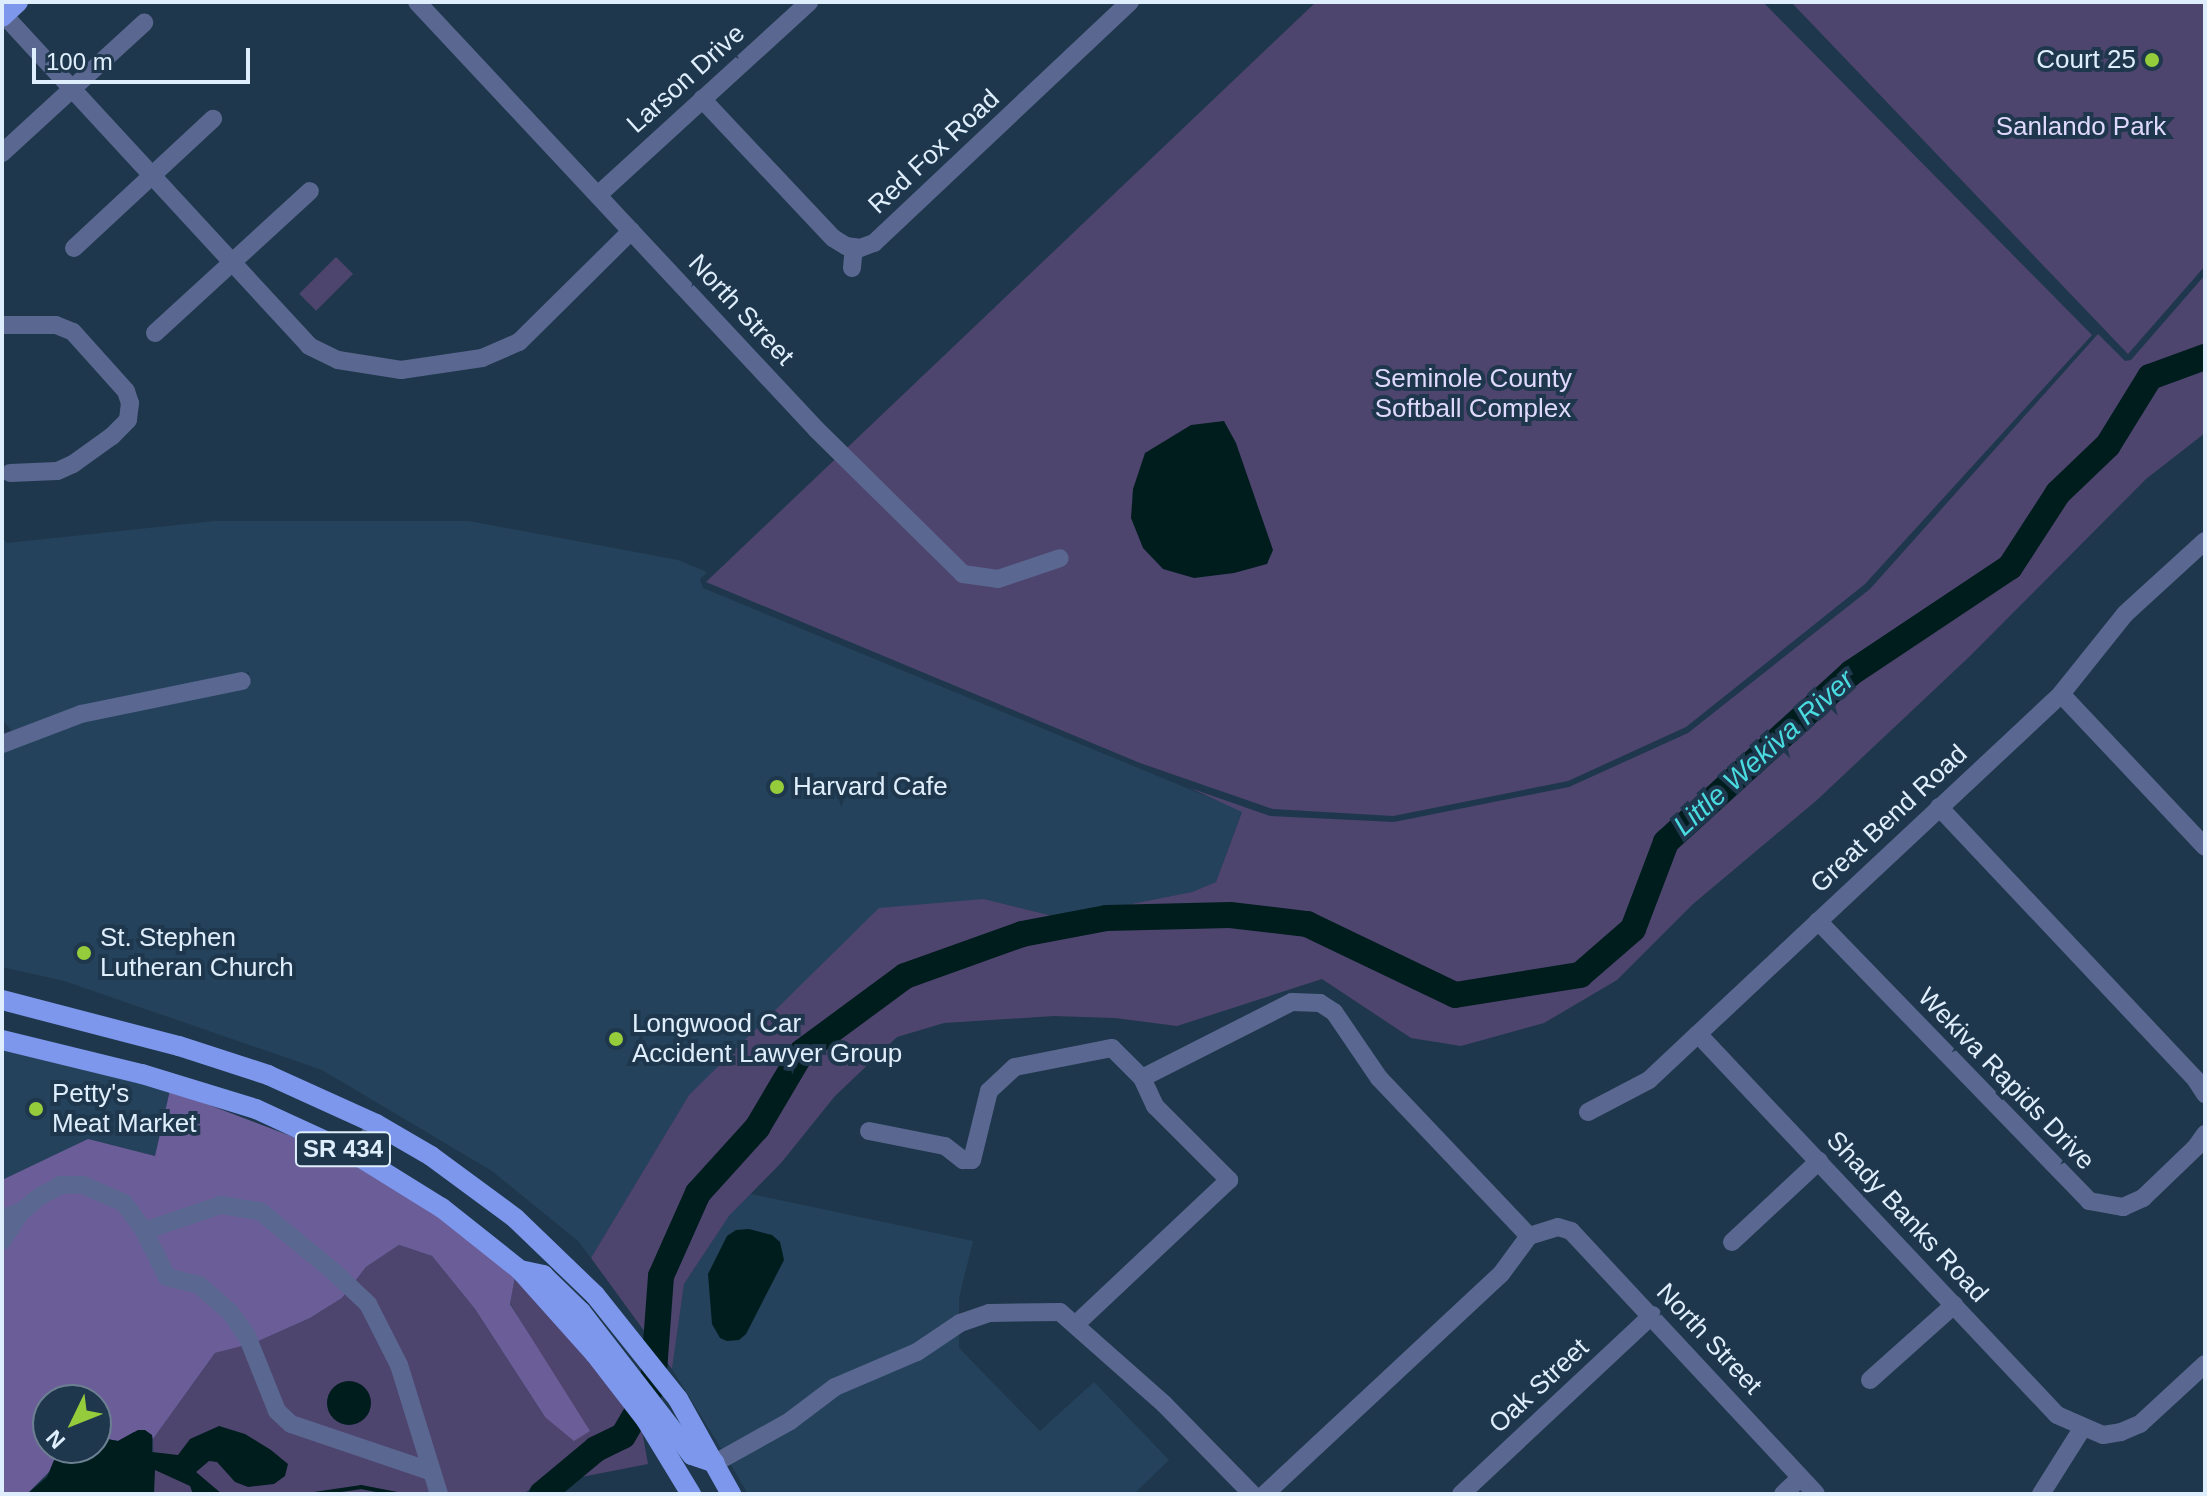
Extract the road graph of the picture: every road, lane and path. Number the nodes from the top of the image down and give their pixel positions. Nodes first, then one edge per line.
1 (417, 2) edge
2 (809, 2) edge
3 (1130, 2) edge
4 (8, 11) edge
5 (144, 23) dead end
6 (72, 89) junction
7 (702, 99) junction
8 (213, 119) dead end
9 (2, 153) edge
10 (152, 178) junction
11 (310, 191) dead end
12 (598, 195) junction
13 (631, 231) junction
14 (854, 247) junction
15 (74, 248) dead end
16 (231, 264) junction
17 (852, 268) dead end
18 (2, 325) edge
19 (155, 333) dead end
20 (10, 473) dead end
21 (2205, 541) edge
22 (1060, 558) dead end
23 (242, 681) dead end
24 (2061, 694) junction
25 (4, 739) edge
26 (1939, 807) junction
27 (2205, 847) edge
28 (1818, 921) junction
29 (2, 1000) edge
30 (1698, 1034) junction
31 (2, 1040) edge
32 (1142, 1078) junction
33 (2205, 1094) edge
34 (1588, 1112) dead end
35 (376, 1124) junction
36 (869, 1131) dead end
37 (2205, 1134) edge
38 (358, 1156) junction
39 (1819, 1161) junction
40 (21, 1212) junction
41 (2, 1218) edge
42 (144, 1231) junction
43 (1529, 1236) junction
44 (2, 1241) edge
45 (1732, 1242) dead end
46 (520, 1270) junction
47 (1954, 1305) junction
48 (1652, 1315) junction
49 (1076, 1324) junction
50 (2205, 1364) edge
51 (1870, 1380) dead end
52 (2082, 1429) junction
53 (715, 1463) junction
54 (430, 1471) junction
55 (1800, 1478) junction
56 (439, 1494) edge
57 (691, 1494) edge
58 (731, 1494) edge
59 (1252, 1494) edge
60 (1265, 1494) edge
61 (1461, 1494) edge
62 (1783, 1494) edge
63 (1816, 1494) edge
64 (2041, 1494) edge

1 - 12 street, North Street
2 - 7 street, Larson Drive
3 - 14 street, Red Fox Road
4 - 6 street
5 - 6 street
6 - 9 street
6 - 10 street
7 - 12 street, Larson Drive
7 - 14 street
8 - 10 street
10 - 15 street
10 - 16 street
11 - 16 street
12 - 13 street, North Street
13 - 16 street
13 - 22 street, North Street
14 - 17 street
16 - 19 street
18 - 20 street
21 - 24 street, Great Bend Road
23 - 25 street
24 - 26 street, Great Bend Road
24 - 27 street
26 - 28 street, Great Bend Road
26 - 33 street
28 - 30 street, Great Bend Road
28 - 37 street, Wekiva Rapids Drive
29 - 35 main road, SR 434
30 - 34 street, Great Bend Road
30 - 39 street, Shady Banks Road
31 - 38 main road, SR 434
32 - 36 street
32 - 43 street
32 - 49 street
35 - 38 street
35 - 53 main road, SR 434
38 - 46 main road, SR 434
39 - 45 street
39 - 47 street, Shady Banks Road
40 - 41 street
40 - 42 street
40 - 44 street
42 - 54 street
42 - 54 street
43 - 48 street, North Street
43 - 60 street
46 - 53 main road
46 - 57 main road, SR 434
47 - 51 street
47 - 52 street, Shady Banks Road
48 - 55 street, North Street
48 - 61 street, Oak Street
49 - 53 street
49 - 59 street
50 - 52 street
52 - 64 street
53 - 58 main road, SR 434
54 - 56 street
55 - 62 street
55 - 63 street, North Street

